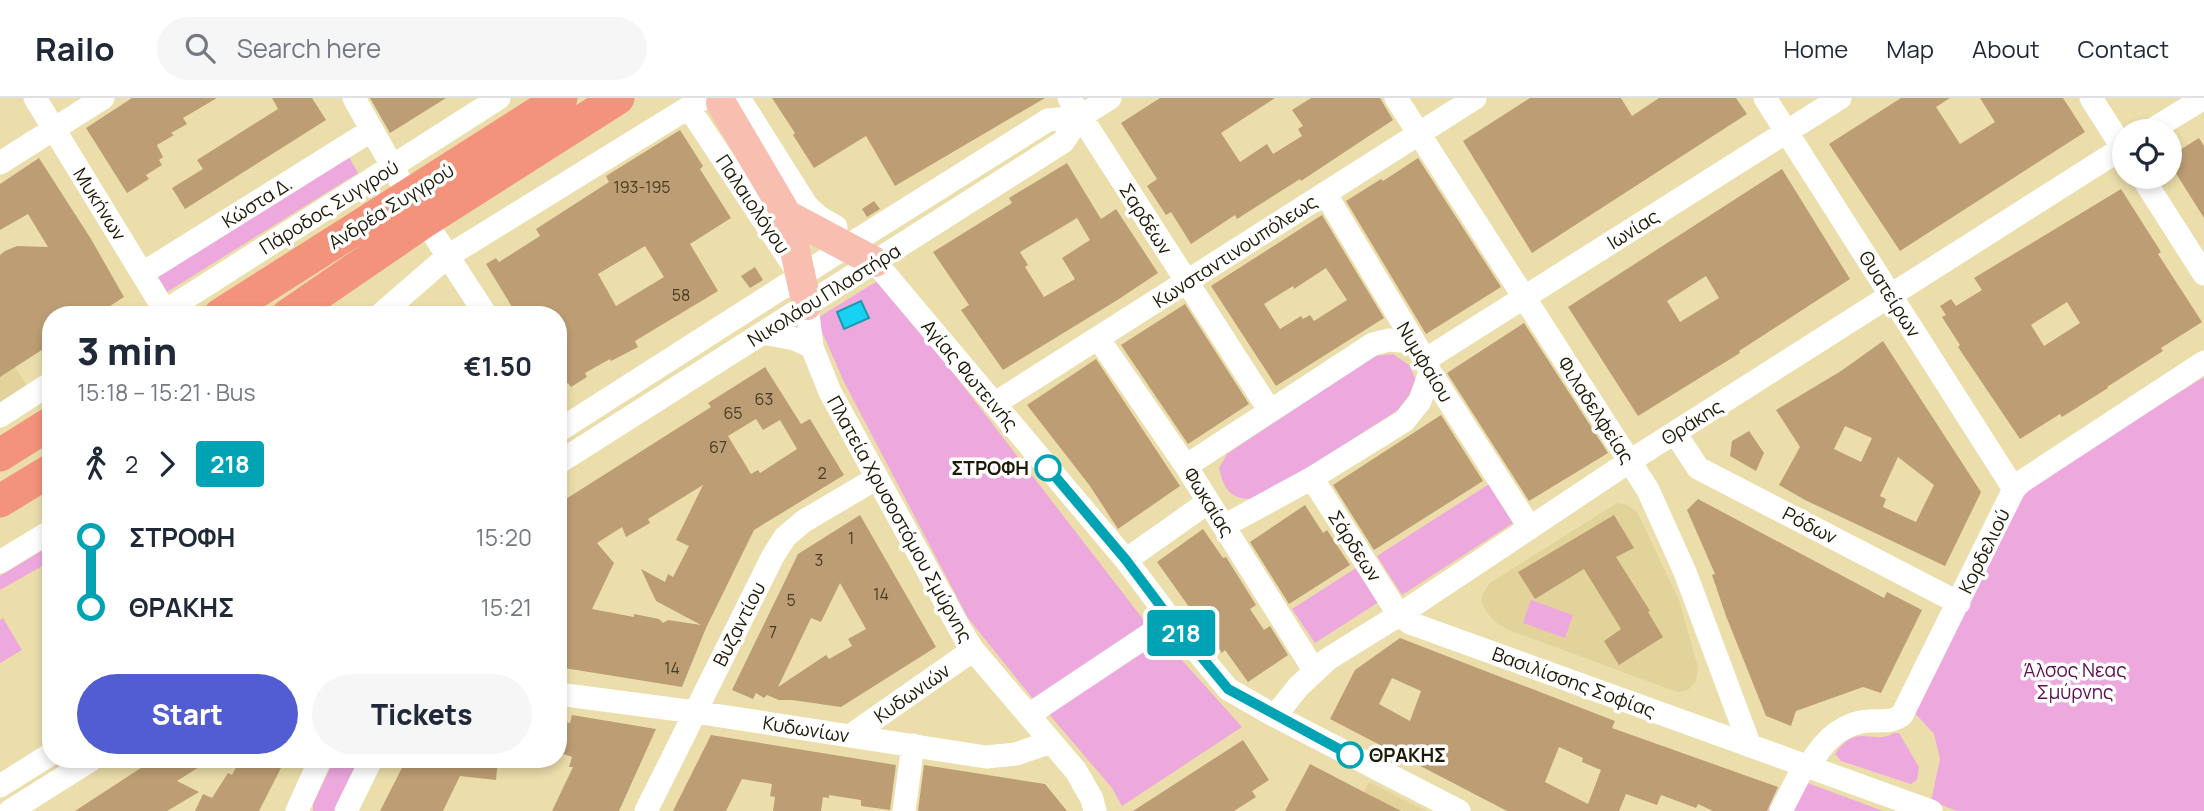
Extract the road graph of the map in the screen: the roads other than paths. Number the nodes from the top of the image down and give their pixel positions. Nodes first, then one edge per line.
1 (74, 98) edge
2 (103, 98) edge
3 (354, 98) edge
4 (499, 98) edge
5 (561, 98) edge
6 (618, 98) edge
7 (1110, 98) edge
8 (1396, 98) edge
9 (1475, 98) edge
10 (1766, 98) edge
11 (1840, 98) edge
12 (2091, 98) edge
13 (2204, 98) edge
14 (713, 102) edge
15 (1075, 108) edge
16 (44, 114) edge
17 (2170, 119) edge
18 (372, 130) junction
19 (2112, 130) edge
20 (1787, 132) junction
21 (1419, 133) junction
22 (0, 146) edge
23 (2112, 156) edge
24 (0, 163) edge
25 (2150, 189) edge
26 (1325, 193) junction
27 (409, 194) junction
28 (787, 215) junction
29 (861, 249) junction
30 (448, 256) junction
31 (143, 273) junction
32 (2204, 274) edge
33 (801, 276) junction
34 (1186, 282) junction
35 (1891, 296) junction
36 (1524, 298) junction
37 (807, 305) junction
38 (159, 306) edge
39 (177, 306) edge
40 (234, 306) edge
41 (297, 306) edge
42 (390, 306) edge
43 (480, 306) edge
44 (763, 333) junction
45 (1098, 338) junction
46 (812, 347) junction
47 (1423, 358) junction
48 (2204, 362) edge
49 (42, 389) edge
50 (994, 404) junction
51 (1270, 411) junction
52 (0, 416) edge
53 (567, 424) edge
54 (42, 429) edge
55 (1675, 433) junction
56 (0, 455) edge
57 (567, 457) edge
58 (1630, 461) junction
59 (1186, 466) junction
60 (42, 475) edge
61 (877, 478) junction
62 (1312, 478) junction
63 (2014, 489) junction
64 (0, 501) edge
65 (1208, 502) junction
66 (1224, 526) junction
67 (1530, 528) junction
68 (42, 536) edge
69 (1126, 560) junction
70 (0, 562) edge
71 (1959, 603) junction
72 (1399, 615) junction
73 (1171, 620) junction
74 (973, 650) junction
75 (1314, 670) junction
76 (567, 695) edge
77 (695, 712) junction
78 (1030, 714) junction
79 (1275, 716) junction
80 (850, 736) junction
81 (1051, 742) junction
82 (913, 746) junction
83 (1750, 746) junction
84 (42, 760) edge
85 (1807, 765) junction
86 (78, 768) edge
87 (316, 768) edge
88 (367, 768) edge
89 (0, 786) edge
90 (1927, 810) edge
91 (10, 811) edge
92 (297, 811) edge
93 (346, 811) edge
94 (646, 811) edge
95 (904, 811) edge
96 (1095, 811) edge
97 (1459, 811) edge
98 (1781, 811) edge

1 - 16 street
2 - 16 street
3 - 18 street
4 - 27 street, Πάροδος Συγγρού
5 - 27 highway, Ανδρέα Συγγρού
6 - 27 highway, Ανδρέα Συγγρού
7 - 15 street, Νικολάου Πλαστήρα
8 - 21 street, Φιλαδελφείας
9 - 21 street, Κωνσταντινουπόλεως
10 - 20 street, Θυατείρων
11 - 20 street, Ιωνίας
12 - 19 street
13 - 17 street
14 - 28 main road
14 - 29 street, Αγίας Φωτεινής
14 - 30 street
14 - 33 street, Παλαιολόγου
15 - 29 street, Νικολάου Πλαστήρα
15 - 34 street, Σαρδέων
16 - 22 street
16 - 24 street
16 - 31 street, Μυκήνων
18 - 27 street
18 - 31 street, Κώστα Δ.
20 - 35 street, Θυατείρων
20 - 36 street, Ιωνίας
21 - 26 street, Κωνσταντινουπόλεως
21 - 36 street, Φιλαδελφείας
23 - 35 street, Θράκης
25 - 32 street
26 - 34 street, Κωνσταντινουπόλεως
26 - 47 street, Νυμφαίου
27 - 30 street
27 - 39 street, Πάροδος Συγγρού
27 - 40 highway, Ανδρέα Συγγρού
27 - 41 highway, Ανδρέα Συγγρού
28 - 29 main road, Αγίας Φωτεινής
28 - 33 main road
29 - 33 street, Νικολάου Πλαστήρα
29 - 37 street, Νικολάου Πλαστήρα
29 - 50 street, Αγίας Φωτεινής
30 - 42 street
30 - 43 street
31 - 38 street, Μυκήνων
33 - 37 main road, Παλαιολόγου
33 - 53 street, Νικολάου Πλαστήρα
34 - 45 street, Κωνσταντινουπόλεως
34 - 51 street, Σαρδέων
35 - 55 street, Θράκης
35 - 63 street, Θυατείρων
36 - 47 street, Ιωνίας
36 - 58 street, Φιλαδελφείας
37 - 44 street, Νικολάου Πλαστήρα
37 - 46 street, Πλατεία Χρυσοστόμου Σμύρνης
44 - 46 street
44 - 57 street, Νικολάου Πλαστήρα
45 - 50 street, Κωνσταντινουπόλεως
45 - 59 street, Φωκαίας
46 - 61 street, Πλατεία Χρυσοστόμου Σμύρνης
47 - 51 street
47 - 62 street
47 - 67 street, Νυμφαίου
48 - 63 street, Κορδελιού
49 - 52 street
50 - 69 street, Αγίας Φωτεινής
51 - 59 street
54 - 56 highway
55 - 58 street, Θράκης
55 - 71 street, Ρόδων
58 - 67 street, Θράκης
58 - 83 street, Φιλαδελφείας
59 - 65 street, Φωκαίας
60 - 64 highway
61 - 74 street, Πλατεία Χρυσοστόμου Σμύρνης
61 - 77 street, Βυζαντίου
62 - 66 street
62 - 72 street, Σάρδεων
63 - 71 street, Κορδελιού
65 - 66 street, Φωκαίας
65 - 69 street
66 - 75 street, Φωκαίας
67 - 72 street, Θράκης
68 - 70 street
69 - 73 street, Αγίας Φωτεινής
71 - 85 street, Κορδελιού
72 - 75 street, Θράκης
72 - 83 street, Βασιλίσσης Σοφίας
73 - 78 street
73 - 79 street, Αγίας Φωτεινής
74 - 78 street, Πλατεία Χρυσοστόμου Σμύρνης
74 - 80 street, Κυδωνιών
75 - 79 street, Θράκης
76 - 77 street, Κυδωνίων
77 - 80 street, Κυδωνίων
77 - 94 street, Βυζαντίου
78 - 81 street, Πλατεία Χρυσοστόμου Σμύρνης
79 - 97 street, Αγίας Φωτεινής
80 - 82 street, Κυδωνίων
81 - 82 street, Κυδωνίων
81 - 96 street, Πλατεία Χρυσοστόμου Σμύρνης
82 - 95 street
83 - 85 street, Βασιλίσσης Σοφίας
84 - 89 street
85 - 90 street, Βασιλίσσης Σοφίας
85 - 98 street
86 - 91 street
87 - 92 street
88 - 93 street

